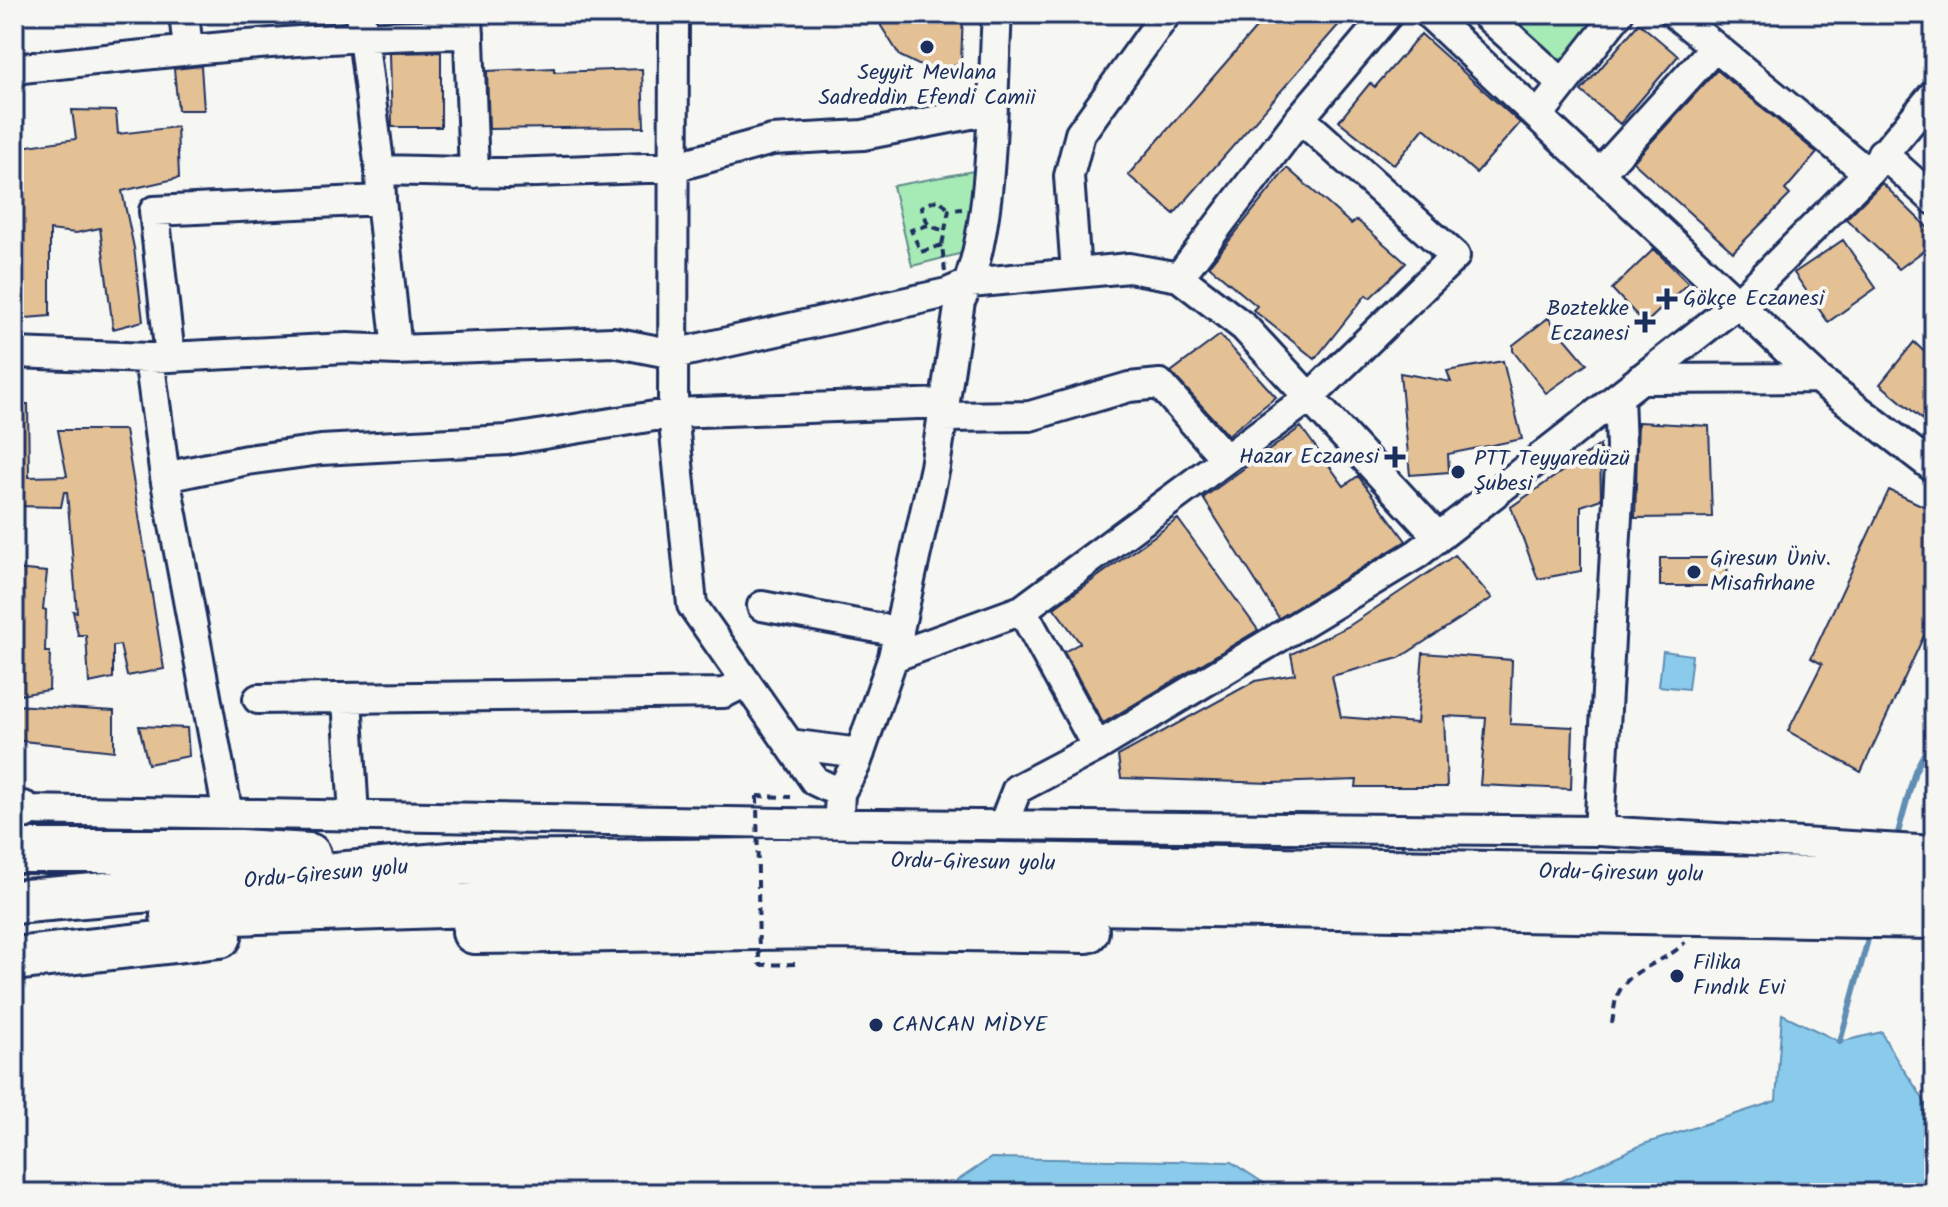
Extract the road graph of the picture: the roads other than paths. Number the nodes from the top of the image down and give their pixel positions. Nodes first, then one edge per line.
1 (184, 14) edge
2 (674, 14) edge
3 (997, 14) edge
4 (1166, 14) edge
5 (1388, 14) edge
6 (1429, 14) edge
7 (1618, 14) edge
8 (1675, 14) edge
9 (1499, 19) edge
10 (362, 24) edge
11 (468, 24) edge
12 (1715, 47) junction
13 (188, 49) junction
14 (14, 69) edge
15 (1563, 84) junction
16 (1934, 94) edge
17 (991, 110) junction
18 (1538, 116) junction
19 (1300, 118) junction
20 (1875, 163) junction
21 (674, 167) junction
22 (380, 170) junction
23 (474, 173) junction
24 (1600, 173) junction
25 (381, 200) junction
26 (1934, 200) edge
27 (1076, 273) junction
28 (1179, 277) junction
29 (959, 288) junction
30 (1738, 303) junction
31 (397, 350) junction
32 (14, 353) edge
33 (674, 354) junction
34 (160, 358) junction
35 (1817, 378) junction
36 (1630, 387) junction
37 (1311, 396) junction
38 (944, 410) junction
39 (673, 413) junction
40 (1225, 458) junction
41 (1934, 468) edge
42 (165, 477) junction
43 (1438, 537) junction
44 (762, 606) dead end
45 (1022, 610) junction
46 (896, 645) junction
47 (746, 682) junction
48 (347, 698) junction
49 (258, 699) dead end
50 (789, 744) junction
51 (1097, 747) junction
52 (860, 753) junction
53 (840, 793) junction
54 (17, 809) edge
55 (228, 814) junction
56 (354, 816) junction
57 (839, 823) junction
58 (1003, 825) junction
59 (1599, 831) junction
60 (14, 851) edge
61 (1934, 851) edge
62 (1802, 861) junction
63 (462, 863) junction
64 (14, 902) edge
65 (486, 903) junction
66 (1933, 905) edge
67 (1443, 909) junction
68 (14, 925) edge
69 (268, 931) junction
70 (14, 959) edge

1 - 13 street
2 - 21 street
3 - 17 street
4 - 27 street
5 - 19 street
6 - 18 street
7 - 15 street
8 - 12 street
9 - 15 street
10 - 11 street
10 - 13 street
10 - 22 street
11 - 23 street
12 - 20 street
12 - 24 street
13 - 14 street
15 - 18 street
16 - 20 street
17 - 21 street
17 - 29 street
18 - 24 street
19 - 28 street
19 - 37 street
20 - 26 street
20 - 30 street
21 - 23 street
21 - 33 street
22 - 23 street
22 - 25 street
24 - 30 street
25 - 31 street
25 - 34 street
27 - 28 street
27 - 29 street
28 - 37 street
29 - 33 street
29 - 38 street
30 - 35 street
30 - 36 street
31 - 33 street
31 - 34 street
32 - 34 street
33 - 39 street
34 - 42 street
35 - 36 street
35 - 41 street
36 - 43 street
36 - 59 street
37 - 40 street
37 - 43 street
38 - 39 street
38 - 40 street
38 - 46 street
39 - 42 street
39 - 47 street
40 - 45 street
42 - 55 street
43 - 51 street
44 - 46 street
45 - 46 street
45 - 51 street
46 - 52 street
47 - 48 street
47 - 50 street
48 - 49 street
48 - 56 street
50 - 52 street
50 - 53 street
51 - 58 street
52 - 53 street
53 - 57 street
54 - 55 street
55 - 56 street
56 - 57 street
57 - 58 street
58 - 59 street
59 - 62 street
60 - 63 highway
61 - 62 street
62 - 63 highway, Ordu-Giresun yolu
62 - 66 highway, Ordu-Giresun yolu
63 - 64 highway, Ordu-Giresun yolu
65 - 67 highway, Ordu-Giresun yolu
65 - 68 highway, Ordu-Giresun yolu
65 - 69 highway
66 - 67 highway, Ordu-Giresun yolu
67 - 69 highway
69 - 70 highway

